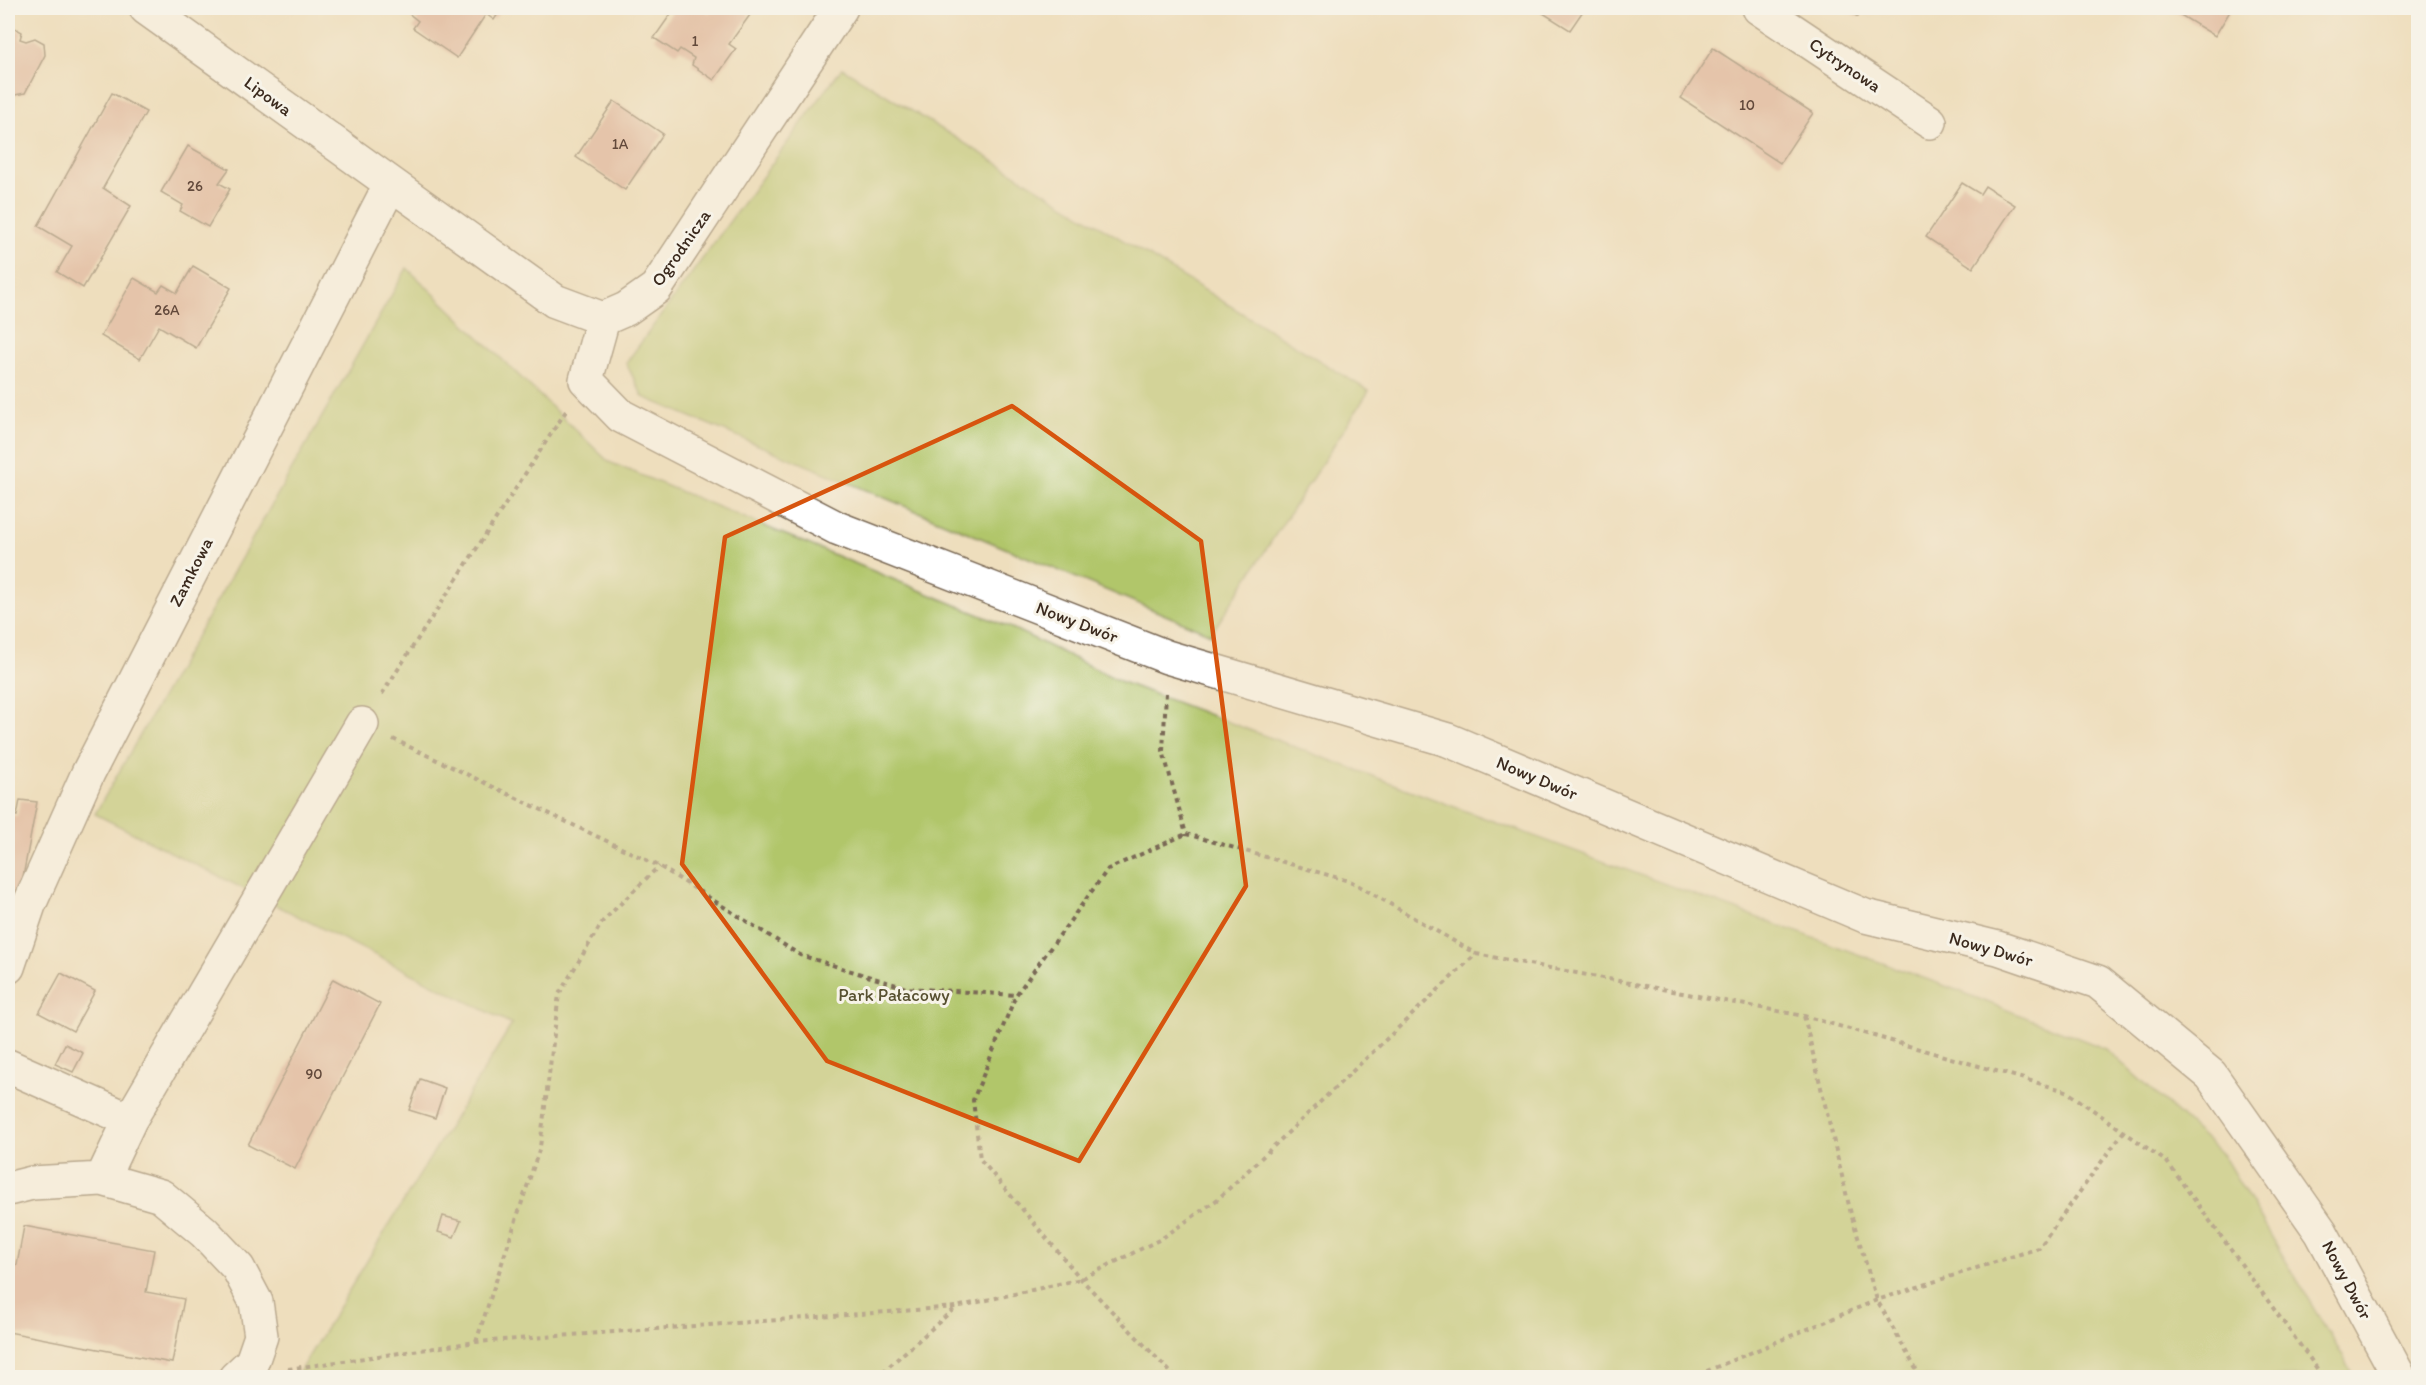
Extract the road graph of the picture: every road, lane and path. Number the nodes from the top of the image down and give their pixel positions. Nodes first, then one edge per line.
1 (146, 8) edge
2 (841, 8) edge
3 (1759, 8) edge
4 (1930, 122) dead end
5 (390, 185) junction
6 (603, 319) junction
7 (586, 380) junction
8 (1167, 657) junction
9 (362, 724) junction
10 (1186, 834) junction
11 (659, 866) junction
12 (1476, 954) junction
13 (8, 967) edge
14 (1016, 995) junction
15 (1804, 1016) junction
16 (8, 1066) edge
17 (130, 1120) junction
18 (2124, 1131) junction
19 (102, 1179) junction
20 (8, 1189) edge
21 (1081, 1279) junction
22 (1877, 1300) junction
23 (956, 1307) junction
24 (476, 1342) junction
25 (244, 1370) edge
26 (876, 1377) edge
27 (1176, 1377) edge
28 (1690, 1377) edge
29 (1921, 1377) edge
30 (2324, 1377) edge
31 (2400, 1377) edge

1 - 5 street, Lipowa
2 - 6 street, Ogrodnicza
3 - 4 street, Cytrynowa
5 - 6 street
5 - 13 street, Zamkowa
6 - 7 street
7 - 8 street, Nowy Dwór
7 - 9 path
8 - 10 path
8 - 31 street, Nowy Dwór
9 - 11 path
9 - 17 street
10 - 12 path
10 - 14 path
11 - 14 path
11 - 24 path
12 - 15 path
12 - 21 path
14 - 21 path
15 - 18 path
15 - 22 path
16 - 17 street
17 - 19 street
18 - 22 path
18 - 30 path
19 - 20 street
19 - 25 street
21 - 23 path
21 - 27 path
22 - 28 path
22 - 29 path
23 - 24 path
23 - 26 path
24 - 25 path

